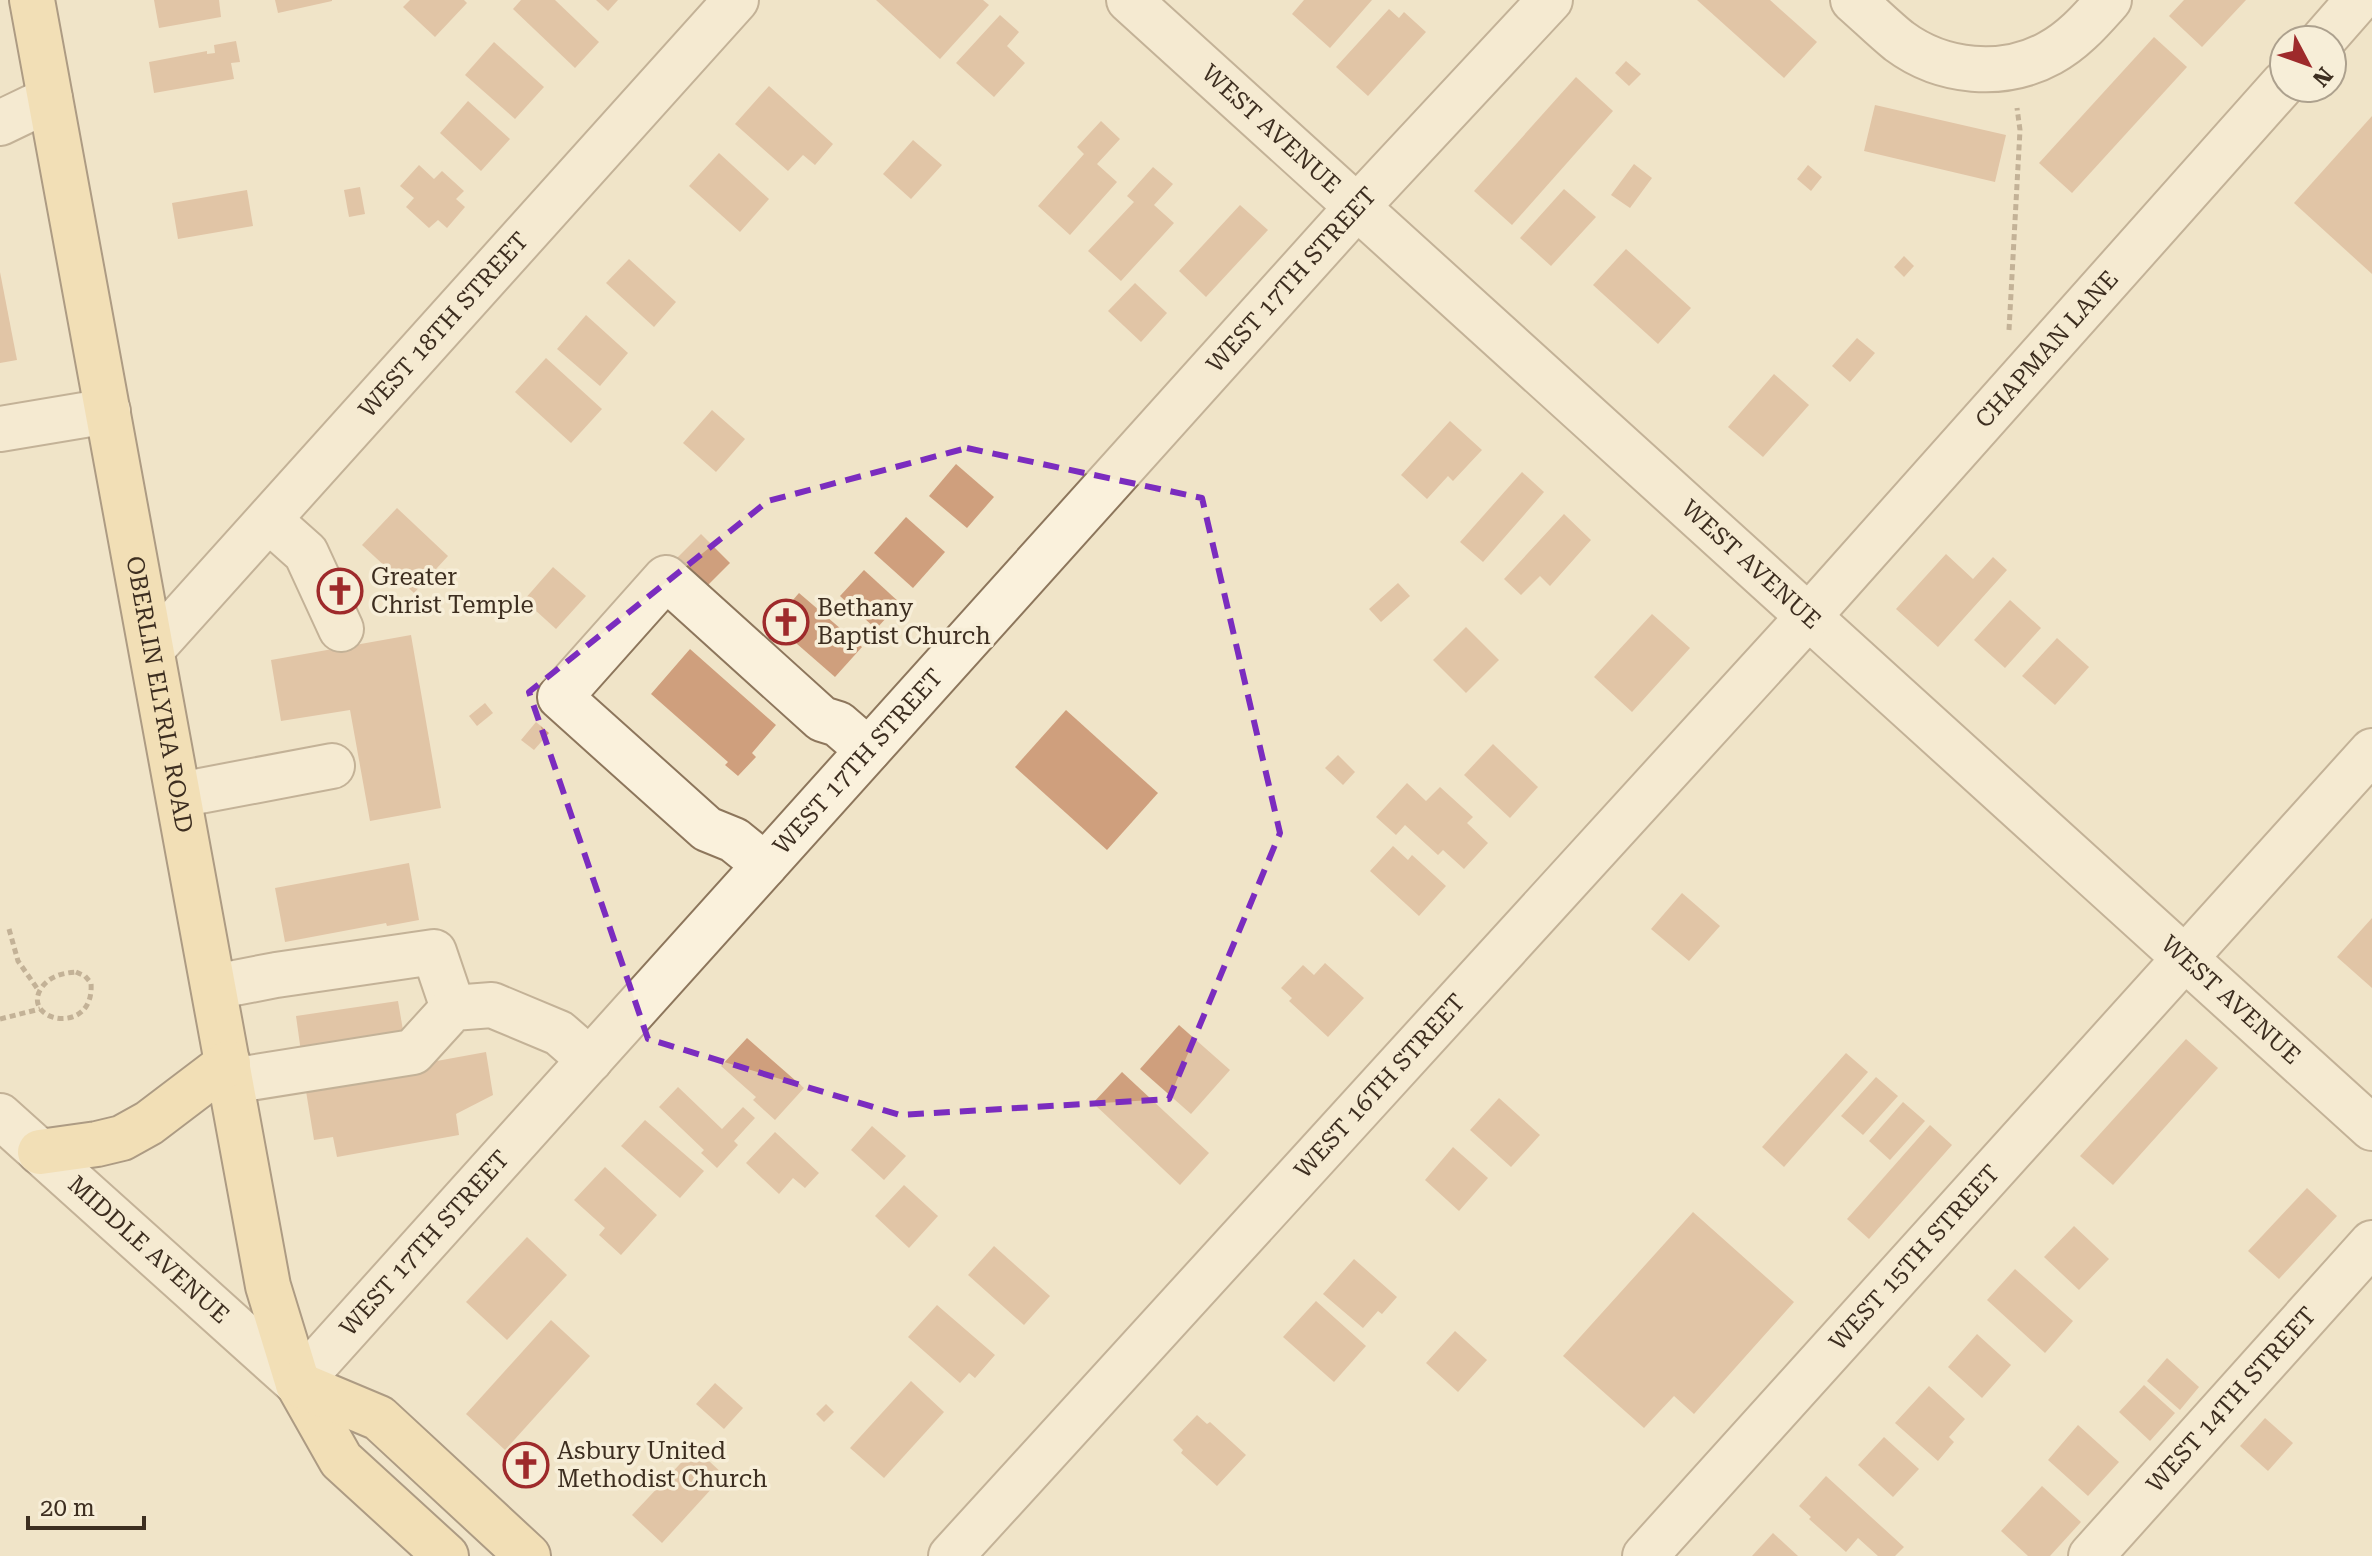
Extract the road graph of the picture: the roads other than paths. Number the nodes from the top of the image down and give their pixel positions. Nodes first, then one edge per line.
1 (32, 0) edge
2 (736, 0) edge
3 (1129, 0) edge
4 (1550, 0) edge
5 (1853, 0) edge
6 (2109, 0) edge
7 (2358, 0) edge
8 (2337, 24) edge
9 (0, 95) edge
10 (50, 99) junction
11 (2268, 101) edge
12 (0, 123) edge
13 (1357, 207) junction
14 (108, 411) junction
15 (0, 429) edge
16 (269, 520) junction
17 (1809, 616) junction
18 (341, 629) dead end
19 (152, 649) junction
20 (868, 750) junction
21 (2372, 751) edge
22 (332, 766) dead end
23 (179, 795) junction
24 (765, 865) junction
25 (2186, 959) junction
26 (214, 987) junction
27 (453, 1008) junction
28 (590, 1060) junction
29 (230, 1072) junction
30 (0, 1116) edge
31 (2372, 1128) edge
32 (40, 1152) junction
33 (2372, 1243) edge
34 (298, 1384) junction
35 (446, 1556) edge
36 (528, 1556) edge
37 (951, 1556) edge
38 (1645, 1556) edge
39 (2091, 1556) edge

1 - 10 main road, OBERLIN ELYRIA ROAD
2 - 16 street, WEST 18TH STREET
3 - 13 street, WEST AVENUE
4 - 13 street, WEST 17TH STREET
5 - 6 street
7 - 8 street
9 - 10 street
10 - 12 street
10 - 14 main road, OBERLIN ELYRIA ROAD
11 - 17 street, CHAPMAN LANE
13 - 17 street, WEST AVENUE
13 - 20 street, WEST 17TH STREET
14 - 15 street
14 - 19 main road, OBERLIN ELYRIA ROAD
16 - 18 street
16 - 19 street, WEST 18TH STREET
17 - 25 street, WEST AVENUE
17 - 37 street, WEST 16TH STREET
19 - 23 main road, OBERLIN ELYRIA ROAD
20 - 24 street, WEST 17TH STREET
20 - 24 street
21 - 25 street, WEST 15TH STREET
22 - 23 street
23 - 26 main road, OBERLIN ELYRIA ROAD
24 - 28 street, WEST 17TH STREET
25 - 31 street, WEST AVENUE
25 - 38 street, WEST 15TH STREET
26 - 27 street
26 - 29 main road, OBERLIN ELYRIA ROAD
27 - 28 street
27 - 29 street
28 - 34 street, WEST 17TH STREET
29 - 32 main road
29 - 34 main road, OBERLIN ELYRIA ROAD
30 - 32 street, MIDDLE AVENUE
32 - 34 street, MIDDLE AVENUE
33 - 39 street, WEST 14TH STREET
34 - 35 main road, MIDDLE AVENUE
34 - 36 main road, MIDDLE AVENUE

